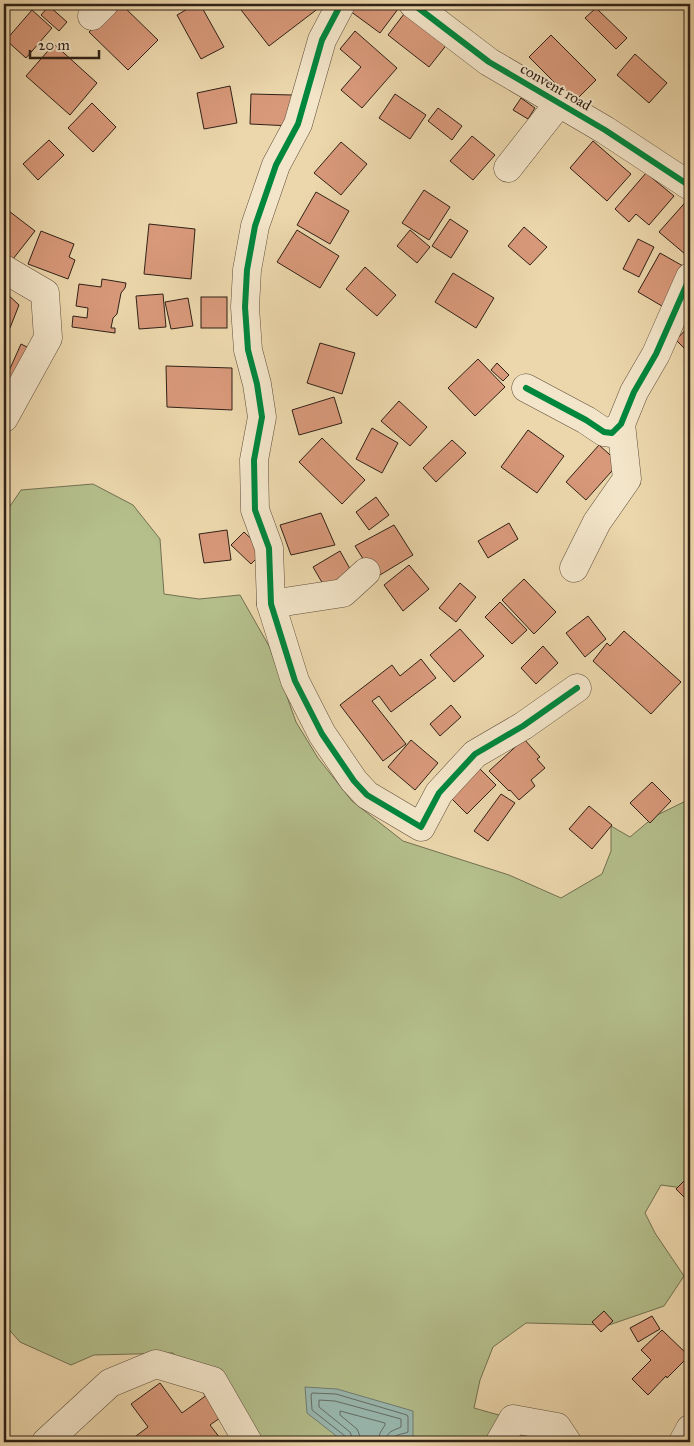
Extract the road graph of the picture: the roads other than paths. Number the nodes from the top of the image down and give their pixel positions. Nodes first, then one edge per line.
1 (341, 4) edge
2 (414, 4) edge
3 (559, 103) junction
4 (508, 168) dead end
5 (690, 186) edge
6 (4, 269) edge
7 (690, 277) edge
8 (526, 388) dead end
9 (4, 418) edge
10 (621, 424) junction
11 (574, 568) dead end
12 (366, 572) dead end
13 (271, 604) junction
14 (577, 688) dead end
15 (690, 1429) edge
16 (556, 1437) edge
17 (46, 1442) edge
18 (248, 1442) edge
19 (500, 1442) edge
20 (682, 1442) edge

1 - 13 street
2 - 3 street, convent road
3 - 4 street
3 - 5 street, convent road
6 - 9 street
7 - 10 street
8 - 10 street
10 - 11 street
12 - 13 street
13 - 14 street
15 - 20 street
16 - 19 street
17 - 18 street

